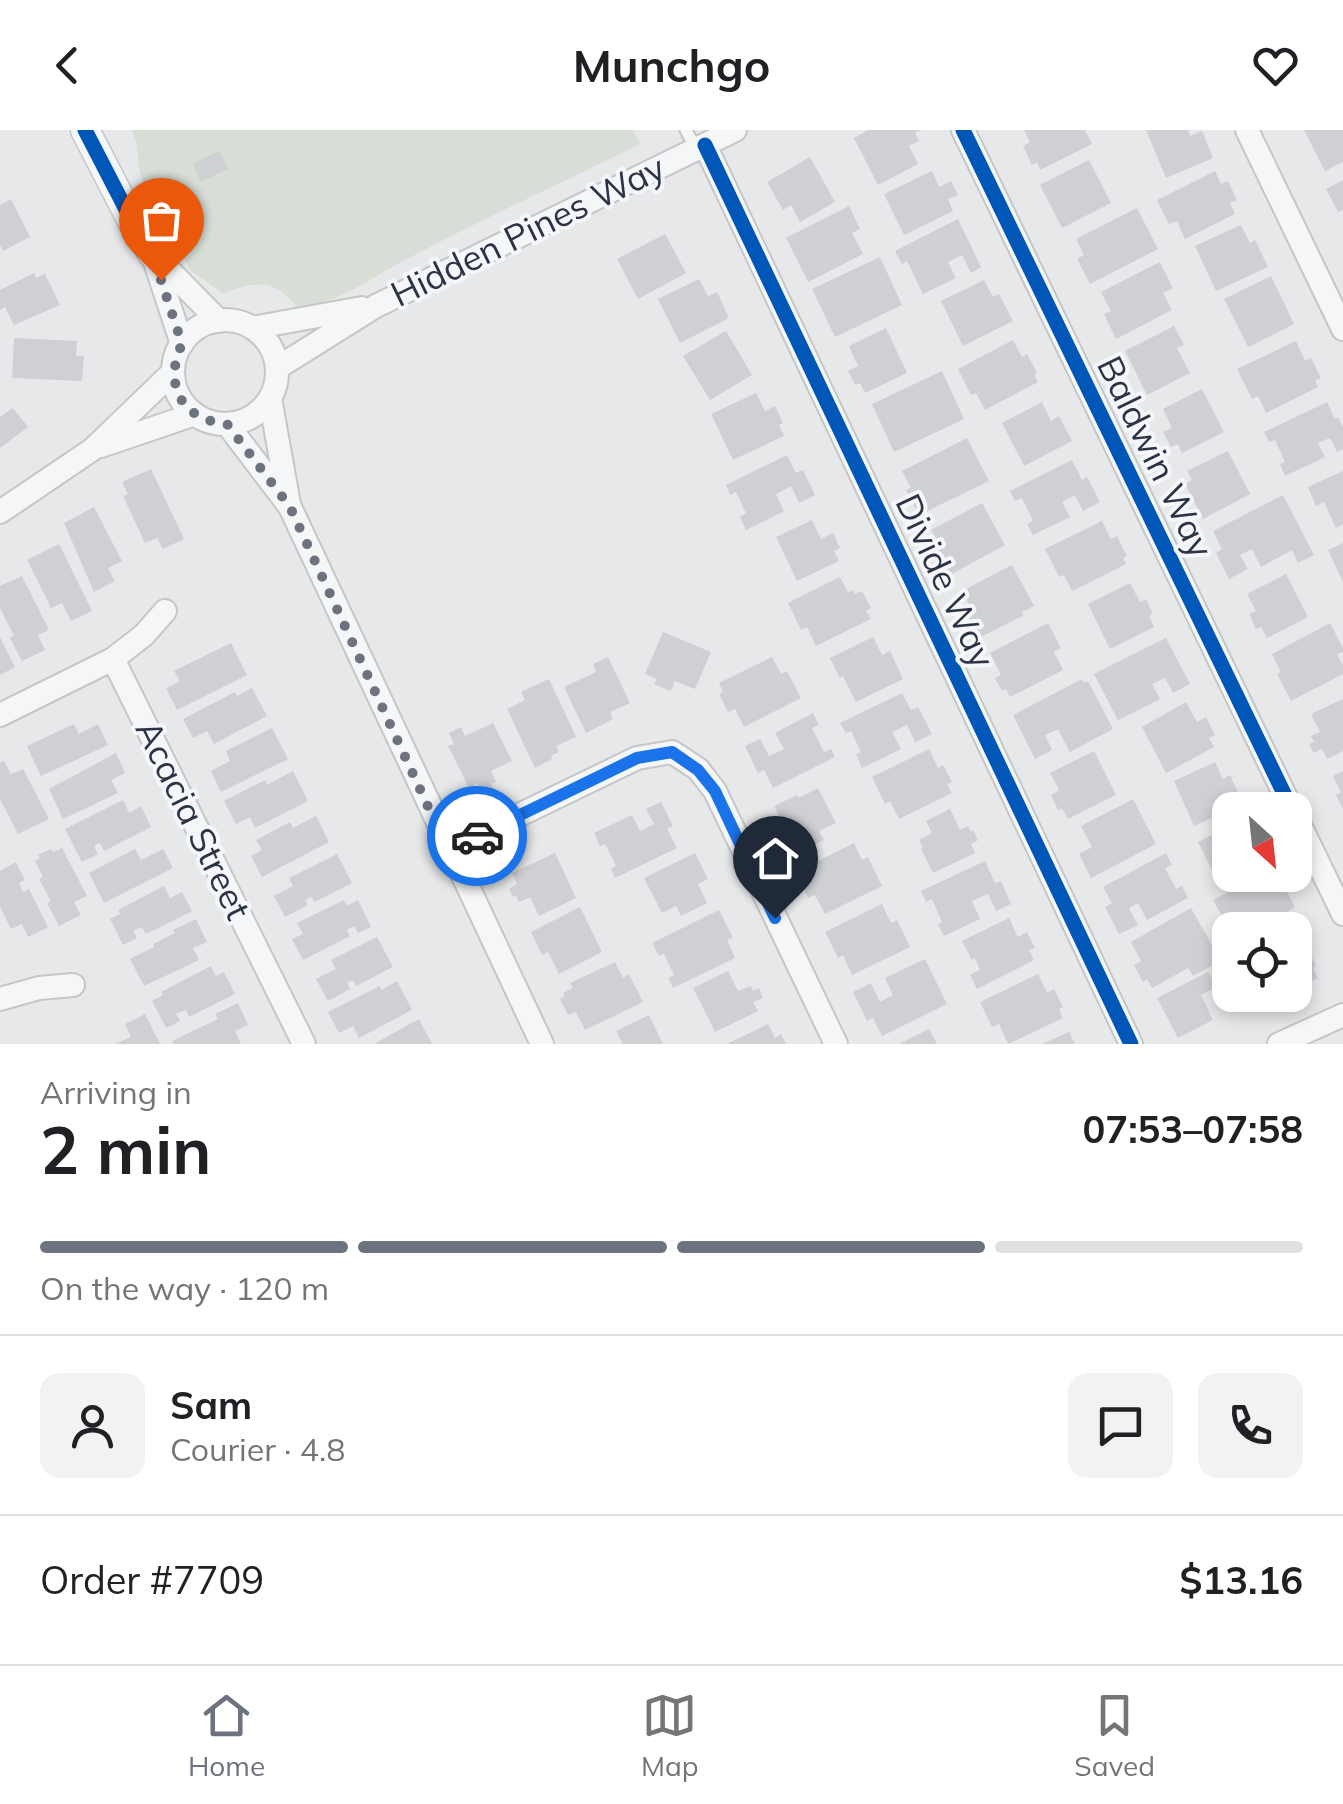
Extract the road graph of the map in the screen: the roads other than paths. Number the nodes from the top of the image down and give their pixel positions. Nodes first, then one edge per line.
1 (85, 130) edge
2 (735, 130) edge
3 (964, 130) edge
4 (1247, 130) edge
5 (696, 141) edge
6 (152, 253) junction
7 (376, 306) junction
8 (218, 321) junction
9 (252, 328) junction
10 (1343, 329) edge
11 (182, 344) junction
12 (277, 368) junction
13 (173, 372) junction
14 (270, 398) junction
15 (195, 414) junction
16 (227, 424) junction
17 (92, 449) junction
18 (290, 507) junction
19 (0, 512) edge
20 (164, 611) dead end
21 (113, 659) junction
22 (0, 716) edge
23 (1284, 792) edge
24 (448, 850) junction
25 (1312, 850) edge
26 (1343, 914) edge
27 (73, 985) dead end
28 (0, 999) edge
29 (1343, 1016) edge
30 (304, 1044) edge
31 (542, 1044) edge
32 (836, 1044) edge
33 (1132, 1044) edge
34 (1279, 1044) edge

1 - 6 street
2 - 5 street, Hidden Pines Way
3 - 23 street, Baldwin Way
4 - 10 street
5 - 7 street, Hidden Pines Way
5 - 33 street, Divide Way
6 - 8 street
6 - 11 street
7 - 9 street, Hidden Pines Way
7 - 12 street, Hidden Pines Way
8 - 9 street
8 - 11 street
9 - 12 street
11 - 13 street
12 - 14 street
13 - 15 street
13 - 17 street
14 - 16 street
14 - 18 street
15 - 16 street
15 - 17 street
16 - 18 street
17 - 19 street
18 - 24 street
20 - 21 street
21 - 22 street
21 - 30 street, Acacia Street
24 - 31 street
24 - 32 street
25 - 26 street, Baldwin Way
27 - 28 street
29 - 34 street

